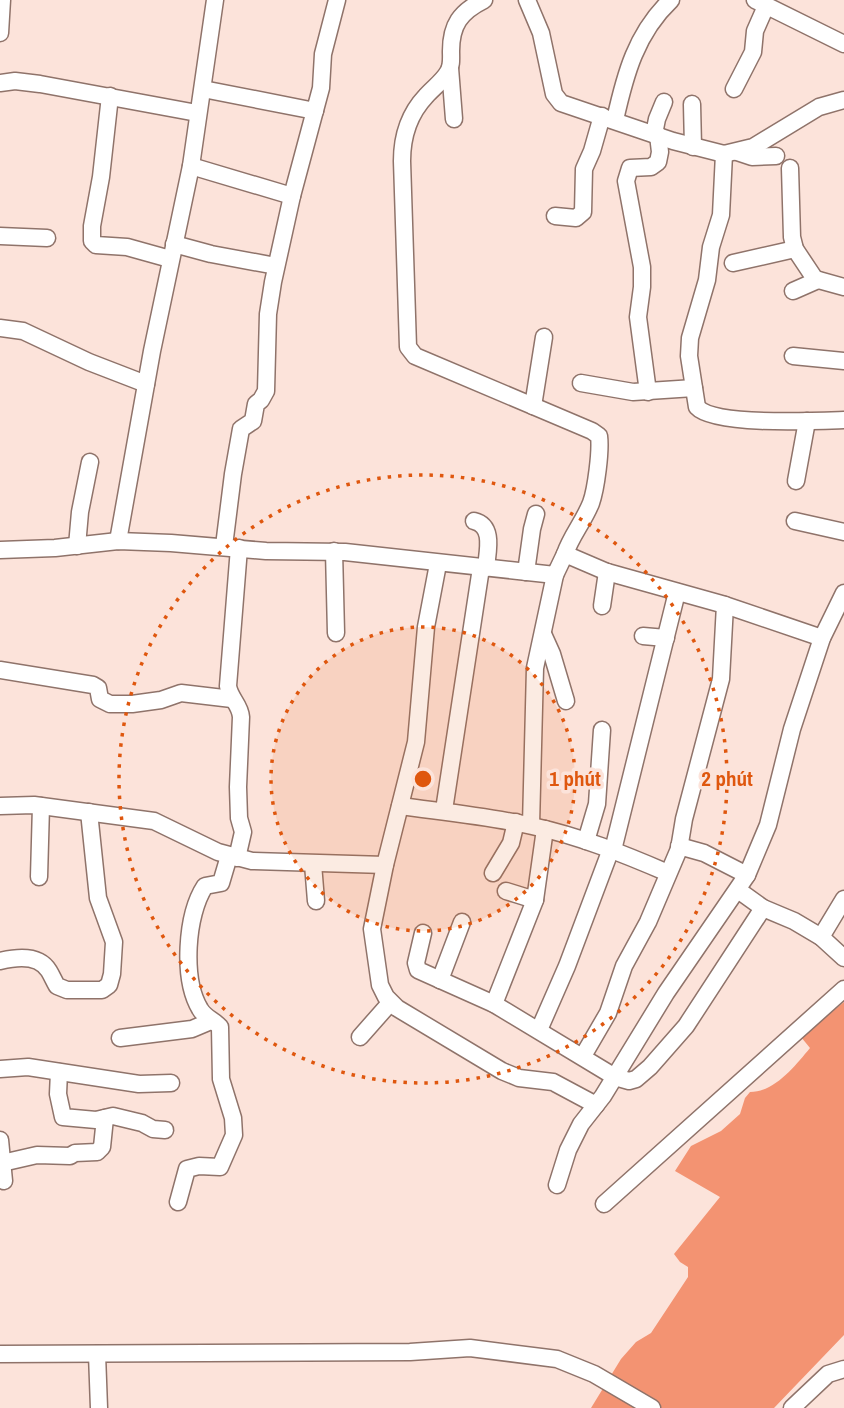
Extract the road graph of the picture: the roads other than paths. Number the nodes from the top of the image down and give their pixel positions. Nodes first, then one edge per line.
1 (2, 0) edge
2 (215, 0) edge
3 (337, 0) edge
4 (484, 0) edge
5 (527, 0) edge
6 (671, 0) edge
7 (760, 3) edge
8 (0, 33) edge
9 (844, 44) edge
10 (450, 68) junction
11 (0, 83) edge
12 (203, 89) junction
13 (734, 89) dead end
14 (110, 96) junction
15 (844, 100) edge
16 (664, 102) dead end
17 (692, 104) dead end
18 (315, 111) junction
19 (197, 113) junction
20 (608, 118) junction
21 (454, 119) dead end
22 (656, 135) junction
23 (693, 147) junction
24 (730, 153) junction
25 (776, 156) dead end
26 (191, 166) junction
27 (790, 168) dead end
28 (292, 196) junction
29 (555, 216) dead end
30 (0, 236) edge
31 (47, 238) dead end
32 (172, 251) junction
33 (796, 251) junction
34 (772, 259) dead end
35 (733, 262) dead end
36 (276, 266) junction
37 (818, 281) junction
38 (844, 287) edge
39 (793, 290) dead end
40 (0, 328) edge
41 (544, 337) dead end
42 (793, 356) dead end
43 (844, 361) edge
44 (581, 383) dead end
45 (146, 384) junction
46 (694, 388) junction
47 (648, 392) junction
48 (533, 406) junction
49 (844, 420) edge
50 (807, 422) junction
51 (90, 463) dead end
52 (796, 481) dead end
53 (536, 514) dead end
54 (474, 521) dead end
55 (795, 521) dead end
56 (844, 532) edge
57 (118, 541) junction
58 (77, 546) junction
59 (231, 547) junction
60 (0, 550) edge
61 (334, 551) junction
62 (565, 554) junction
63 (438, 564) junction
64 (483, 568) junction
65 (526, 572) junction
66 (607, 572) junction
67 (555, 575) junction
68 (677, 592) junction
69 (844, 593) edge
70 (602, 606) dead end
71 (725, 606) junction
72 (839, 614) edge
73 (336, 633) dead end
74 (543, 634) junction
75 (643, 636) dead end
76 (666, 638) junction
77 (822, 638) junction
78 (0, 670) edge
79 (232, 699) junction
80 (566, 701) dead end
81 (602, 730) dead end
82 (0, 806) edge
83 (41, 806) junction
84 (400, 806) junction
85 (444, 810) junction
86 (89, 812) junction
87 (531, 825) junction
88 (586, 841) junction
89 (679, 846) junction
90 (612, 849) junction
91 (233, 857) junction
92 (313, 864) junction
93 (385, 865) junction
94 (492, 873) dead end
95 (668, 873) junction
96 (747, 874) junction
97 (39, 877) dead end
98 (738, 890) junction
99 (506, 891) dead end
100 (844, 898) edge
101 (536, 900) junction
102 (316, 901) dead end
103 (763, 908) junction
104 (461, 922) dead end
105 (423, 933) dead end
106 (821, 937) junction
107 (844, 958) edge
108 (0, 961) edge
109 (440, 979) junction
110 (844, 989) edge
111 (390, 1003) junction
112 (494, 1004) junction
113 (212, 1021) junction
114 (539, 1030) junction
115 (360, 1037) dead end
116 (120, 1038) dead end
117 (583, 1056) junction
118 (0, 1069) edge
119 (59, 1072) junction
120 (615, 1077) junction
121 (171, 1083) dead end
122 (596, 1105) junction
123 (105, 1118) junction
124 (165, 1130) dead end
125 (0, 1140) edge
126 (1, 1153) edge
127 (4, 1181) dead end
128 (557, 1185) dead end
129 (178, 1202) dead end
130 (604, 1204) dead end
131 (97, 1353) junction
132 (0, 1354) edge
133 (844, 1369) edge
134 (99, 1408) edge
135 (653, 1408) edge
136 (792, 1408) edge

1 - 8 street
2 - 12 street
3 - 18 street
4 - 10 street
5 - 20 street
6 - 20 street
7 - 9 street
7 - 13 street
10 - 21 street
10 - 48 street
11 - 14 street
12 - 18 street
12 - 19 street
14 - 19 street
14 - 32 street
15 - 24 street
16 - 22 street
17 - 23 street
18 - 28 street
19 - 26 street
20 - 22 street
20 - 29 street
22 - 23 street
22 - 47 street
23 - 24 street
24 - 25 street
24 - 46 street
26 - 28 street
26 - 32 street
27 - 33 street
28 - 36 street
30 - 31 street
32 - 36 street
32 - 45 street
33 - 34 street
33 - 35 street
33 - 37 street
36 - 59 street
37 - 38 street
37 - 39 street
40 - 45 street
41 - 48 street
42 - 43 street
44 - 47 street
45 - 57 street
46 - 47 street
46 - 50 street
48 - 62 street
49 - 50 street
50 - 52 street
51 - 58 street
53 - 65 street
54 - 64 street
55 - 56 street
57 - 58 street
57 - 59 street
58 - 60 street
59 - 61 street
59 - 79 street
61 - 63 street
61 - 73 street
62 - 66 street
62 - 67 street
63 - 64 street
63 - 84 street
64 - 65 street
64 - 85 street
65 - 67 street
66 - 68 street
66 - 70 street
67 - 74 street
68 - 71 street
68 - 76 street
69 - 72 street
71 - 77 street
71 - 89 street
72 - 77 street
74 - 80 street
74 - 87 street
75 - 76 street
76 - 90 street
77 - 96 street
78 - 79 street
79 - 91 street
81 - 88 street
82 - 83 street
83 - 86 street
83 - 97 street
84 - 85 street
84 - 93 street
85 - 87 street
86 - 91 street
86 - 108 street
87 - 88 street
87 - 94 street
87 - 101 street
88 - 90 street
89 - 95 street
89 - 96 street
90 - 95 street
90 - 114 street
91 - 92 street
91 - 113 street
92 - 93 street
92 - 102 street
93 - 111 street
95 - 117 street
96 - 98 street
98 - 103 street
98 - 120 street
99 - 101 street
100 - 106 street
101 - 112 street
103 - 106 street
103 - 120 street
104 - 109 street
105 - 109 street
106 - 107 street
109 - 112 street
110 - 130 street
111 - 115 street
111 - 122 street
112 - 114 street
113 - 116 street
113 - 129 street
114 - 117 street
117 - 120 street
118 - 119 street
119 - 121 street
119 - 123 street
120 - 122 street
122 - 128 street
123 - 124 street
123 - 126 street
125 - 126 street
126 - 127 street
131 - 132 street
131 - 134 street
131 - 135 street
133 - 136 street

